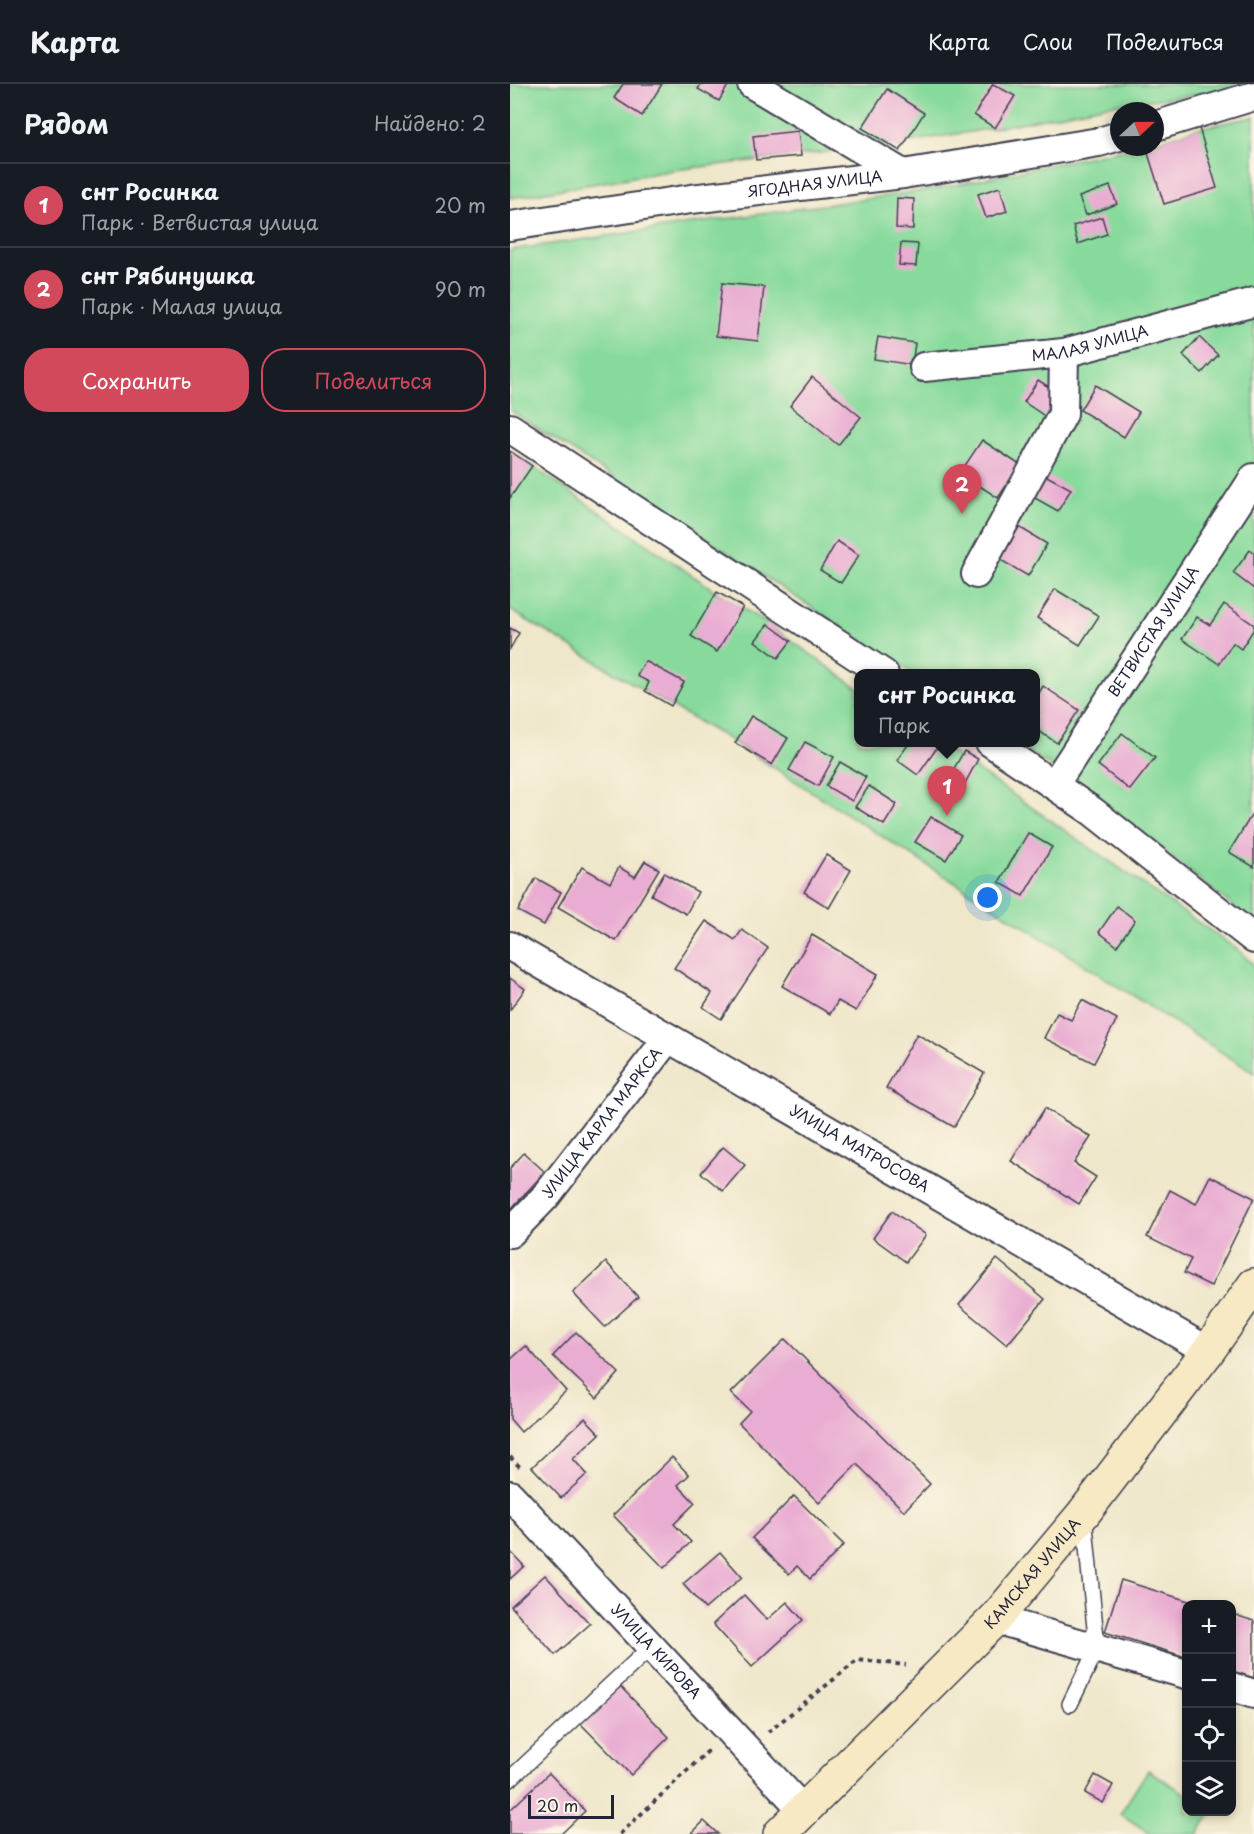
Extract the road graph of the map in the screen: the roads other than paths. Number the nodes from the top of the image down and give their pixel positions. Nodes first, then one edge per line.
1 (752, 84) edge
2 (1254, 96) edge
3 (1164, 123) edge
4 (1110, 139) edge
5 (903, 174) junction
6 (510, 226) edge
7 (1254, 302) edge
8 (1064, 353) junction
9 (924, 368) dead end
10 (510, 428) edge
11 (1254, 478) edge
12 (976, 574) dead end
13 (876, 669) edge
14 (997, 747) edge
15 (1054, 785) junction
16 (1254, 939) edge
17 (510, 946) edge
18 (668, 1038) junction
19 (510, 1233) edge
20 (1254, 1285) edge
21 (1208, 1351) junction
22 (518, 1485) edge
23 (1083, 1514) junction
24 (995, 1619) junction
25 (651, 1647) junction
26 (1097, 1648) junction
27 (1182, 1673) edge
28 (1236, 1688) edge
29 (1254, 1694) edge
30 (1070, 1704) dead end
31 (510, 1779) edge
32 (803, 1810) junction
33 (780, 1834) edge

1 - 5 street
2 - 3 street
4 - 5 street, ЯГОДНАЯ УЛИЦА
5 - 6 street, ЯГОДНАЯ УЛИЦА
7 - 8 street, МАЛАЯ УЛИЦА
8 - 9 street, МАЛАЯ УЛИЦА
8 - 12 street
10 - 13 street
11 - 15 street, ВЕТВИСТАЯ УЛИЦА
14 - 15 street
15 - 16 street
17 - 18 street, УЛИЦА МАТРОСОВА
18 - 19 street, УЛИЦА КАРЛА МАРКСА
18 - 21 street, УЛИЦА МАТРОСОВА
20 - 21 street, КАМСКАЯ УЛИЦА
21 - 23 street, КАМСКАЯ УЛИЦА
22 - 25 street, УЛИЦА КИРОВА
23 - 24 street, КАМСКАЯ УЛИЦА
23 - 26 lane
24 - 26 street
24 - 32 street, КАМСКАЯ УЛИЦА
25 - 31 lane
25 - 32 street, УЛИЦА КИРОВА
26 - 27 street
26 - 30 lane
28 - 29 street
32 - 33 street, КАМСКАЯ УЛИЦА

